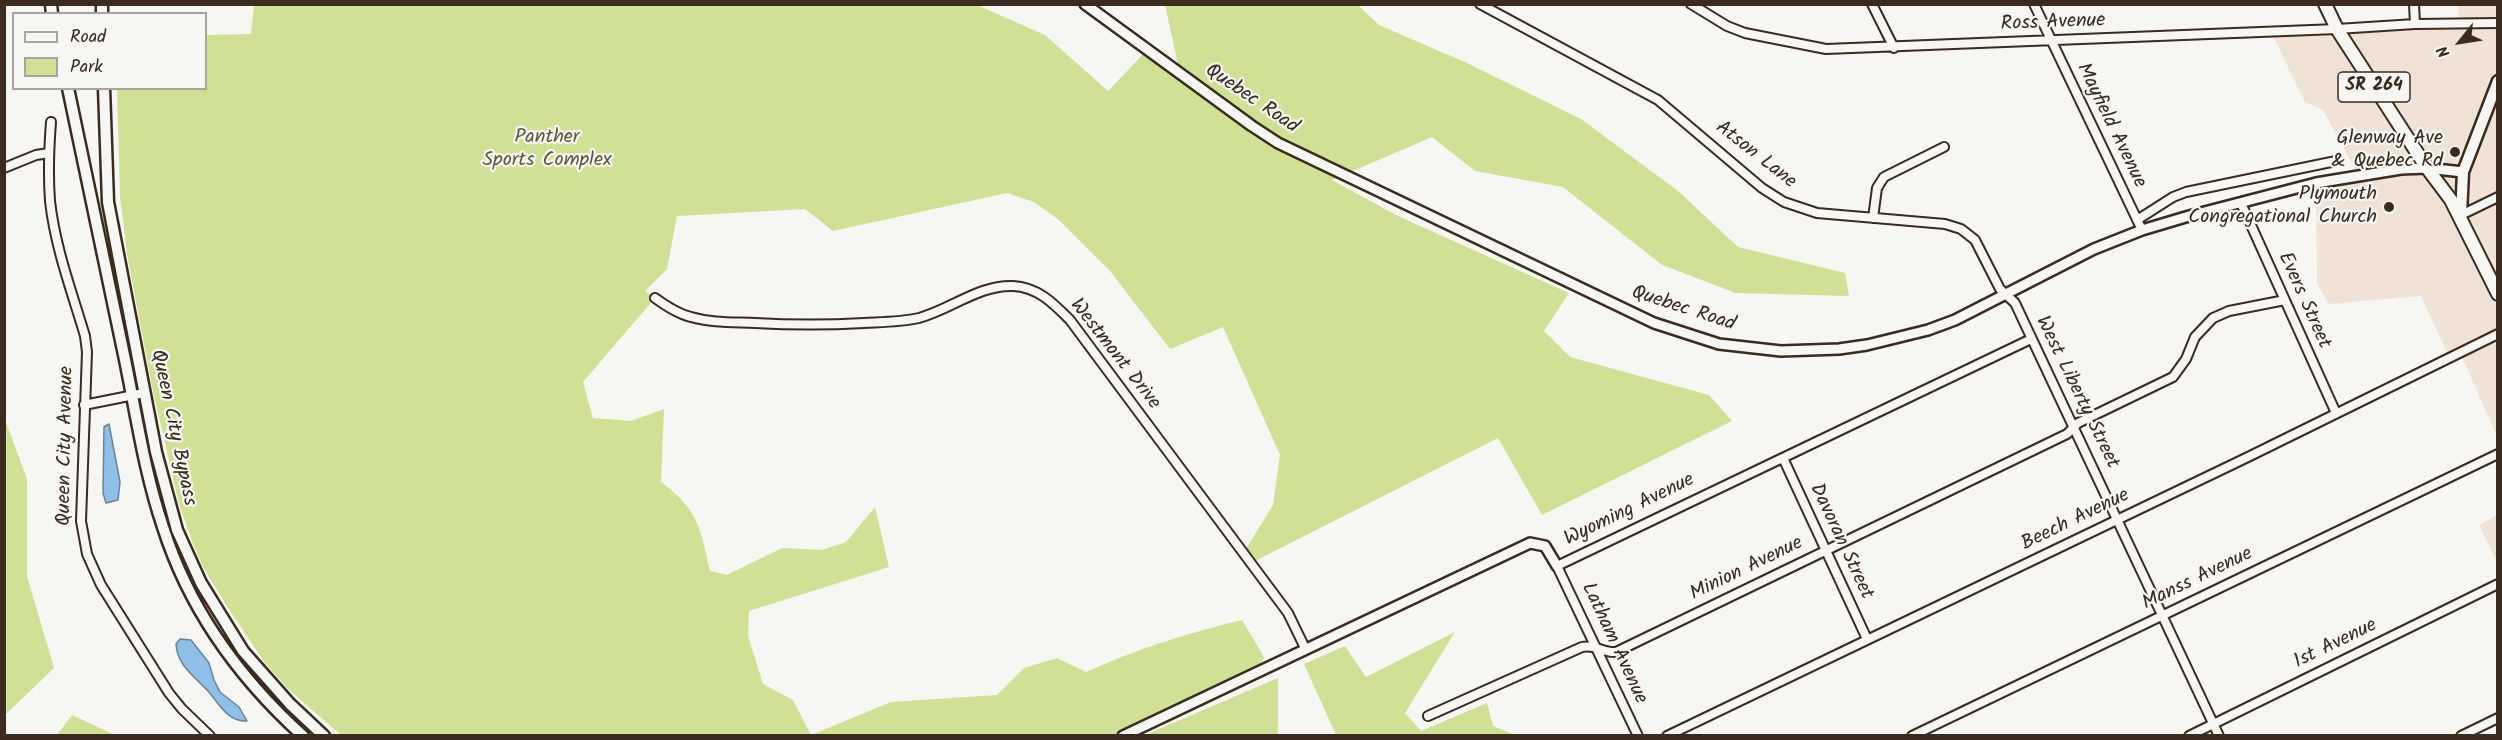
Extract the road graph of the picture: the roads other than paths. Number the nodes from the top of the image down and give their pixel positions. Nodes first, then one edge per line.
1 (1085, 4) edge
2 (1480, 4) edge
3 (1691, 4) edge
4 (1872, 4) edge
5 (2034, 4) edge
6 (2325, 4) edge
7 (2414, 4) edge
8 (2498, 23) edge
9 (2415, 24) junction
10 (2337, 29) junction
11 (2050, 41) junction
12 (1894, 48) junction
13 (2498, 81) edge
14 (68, 90) edge
15 (104, 90) edge
16 (51, 122) dead end
17 (1944, 147) dead end
18 (49, 153) junction
19 (2336, 161) dead end
20 (4, 168) edge
21 (2427, 168) junction
22 (2463, 172) junction
23 (2498, 197) edge
24 (2241, 203) junction
25 (2461, 215) junction
26 (1873, 218) junction
27 (2137, 220) junction
28 (2142, 230) junction
29 (2498, 294) edge
30 (2006, 295) junction
31 (655, 298) dead end
32 (2285, 300) junction
33 (2498, 334) edge
34 (2031, 339) junction
35 (144, 393) junction
36 (131, 395) junction
37 (84, 405) junction
38 (2336, 413) junction
39 (2075, 428) junction
40 (2498, 454) edge
41 (1783, 458) junction
42 (2118, 519) junction
43 (1826, 550) junction
44 (1557, 566) junction
45 (2498, 584) edge
46 (2163, 615) junction
47 (1867, 639) junction
48 (1596, 647) junction
49 (1305, 648) junction
50 (1428, 716) dead end
51 (2498, 718) edge
52 (2214, 724) junction
53 (319, 734) edge
54 (210, 735) edge
55 (303, 735) edge
56 (1123, 735) edge
57 (1638, 735) edge
58 (1667, 735) edge
59 (1912, 735) edge
60 (2189, 735) edge
61 (2219, 735) edge
62 (2461, 735) edge

1 - 30 street, Quebec Road
2 - 26 street, Atson Lane
3 - 12 street, Ross Avenue
4 - 12 street
5 - 11 street, Mayfield Avenue
6 - 10 main road, SR 264
7 - 9 street
8 - 9 street, Ross Avenue
9 - 10 street, Ross Avenue
10 - 11 street, Ross Avenue
10 - 21 main road, SR 264
11 - 12 street, Ross Avenue
11 - 27 street, Mayfield Avenue
13 - 22 main road
14 - 36 main road
15 - 35 main road, Queen City Bypass
16 - 18 street, Queen City Avenue
17 - 26 street
18 - 20 street
18 - 37 street, Queen City Avenue
19 - 27 street
21 - 22 street, Quebec Road
21 - 24 street, Quebec Road
21 - 25 main road, SR 264
22 - 25 main road
23 - 25 street
24 - 28 street, Quebec Road
24 - 32 street, Evers Street
25 - 29 main road, SR 264
26 - 30 street, Atson Lane
27 - 28 street, Mayfield Avenue
28 - 30 street, Quebec Road
30 - 34 street, West Liberty Street
31 - 49 street, Westmont Drive
32 - 38 street, Evers Street
32 - 39 street, Minion Avenue
33 - 38 street, Beech Avenue
34 - 39 street, West Liberty Street
34 - 41 street, Wyoming Avenue
35 - 36 street
35 - 53 main road, Queen City Bypass
36 - 37 street
36 - 55 main road, Queen City Bypass
37 - 54 street, Queen City Avenue
38 - 42 street, Beech Avenue
39 - 42 street, West Liberty Street
39 - 43 street, Minion Avenue
40 - 46 street, Manss Avenue
41 - 43 street, Davoran Street
41 - 44 street, Wyoming Avenue
42 - 46 street, West Liberty Street
42 - 47 street, Beech Avenue
43 - 47 street, Davoran Street
43 - 48 street, Minion Avenue
44 - 48 street, Latham Avenue
44 - 49 street, Wyoming Avenue
45 - 52 street, 1st Avenue
46 - 52 street, West Liberty Street
46 - 59 street, Manss Avenue
47 - 58 street, Beech Avenue
48 - 50 street, Minion Avenue
48 - 57 street, Latham Avenue
49 - 56 street, Wyoming Avenue
51 - 62 street
52 - 60 street, 1st Avenue
52 - 61 street, West Liberty Street

